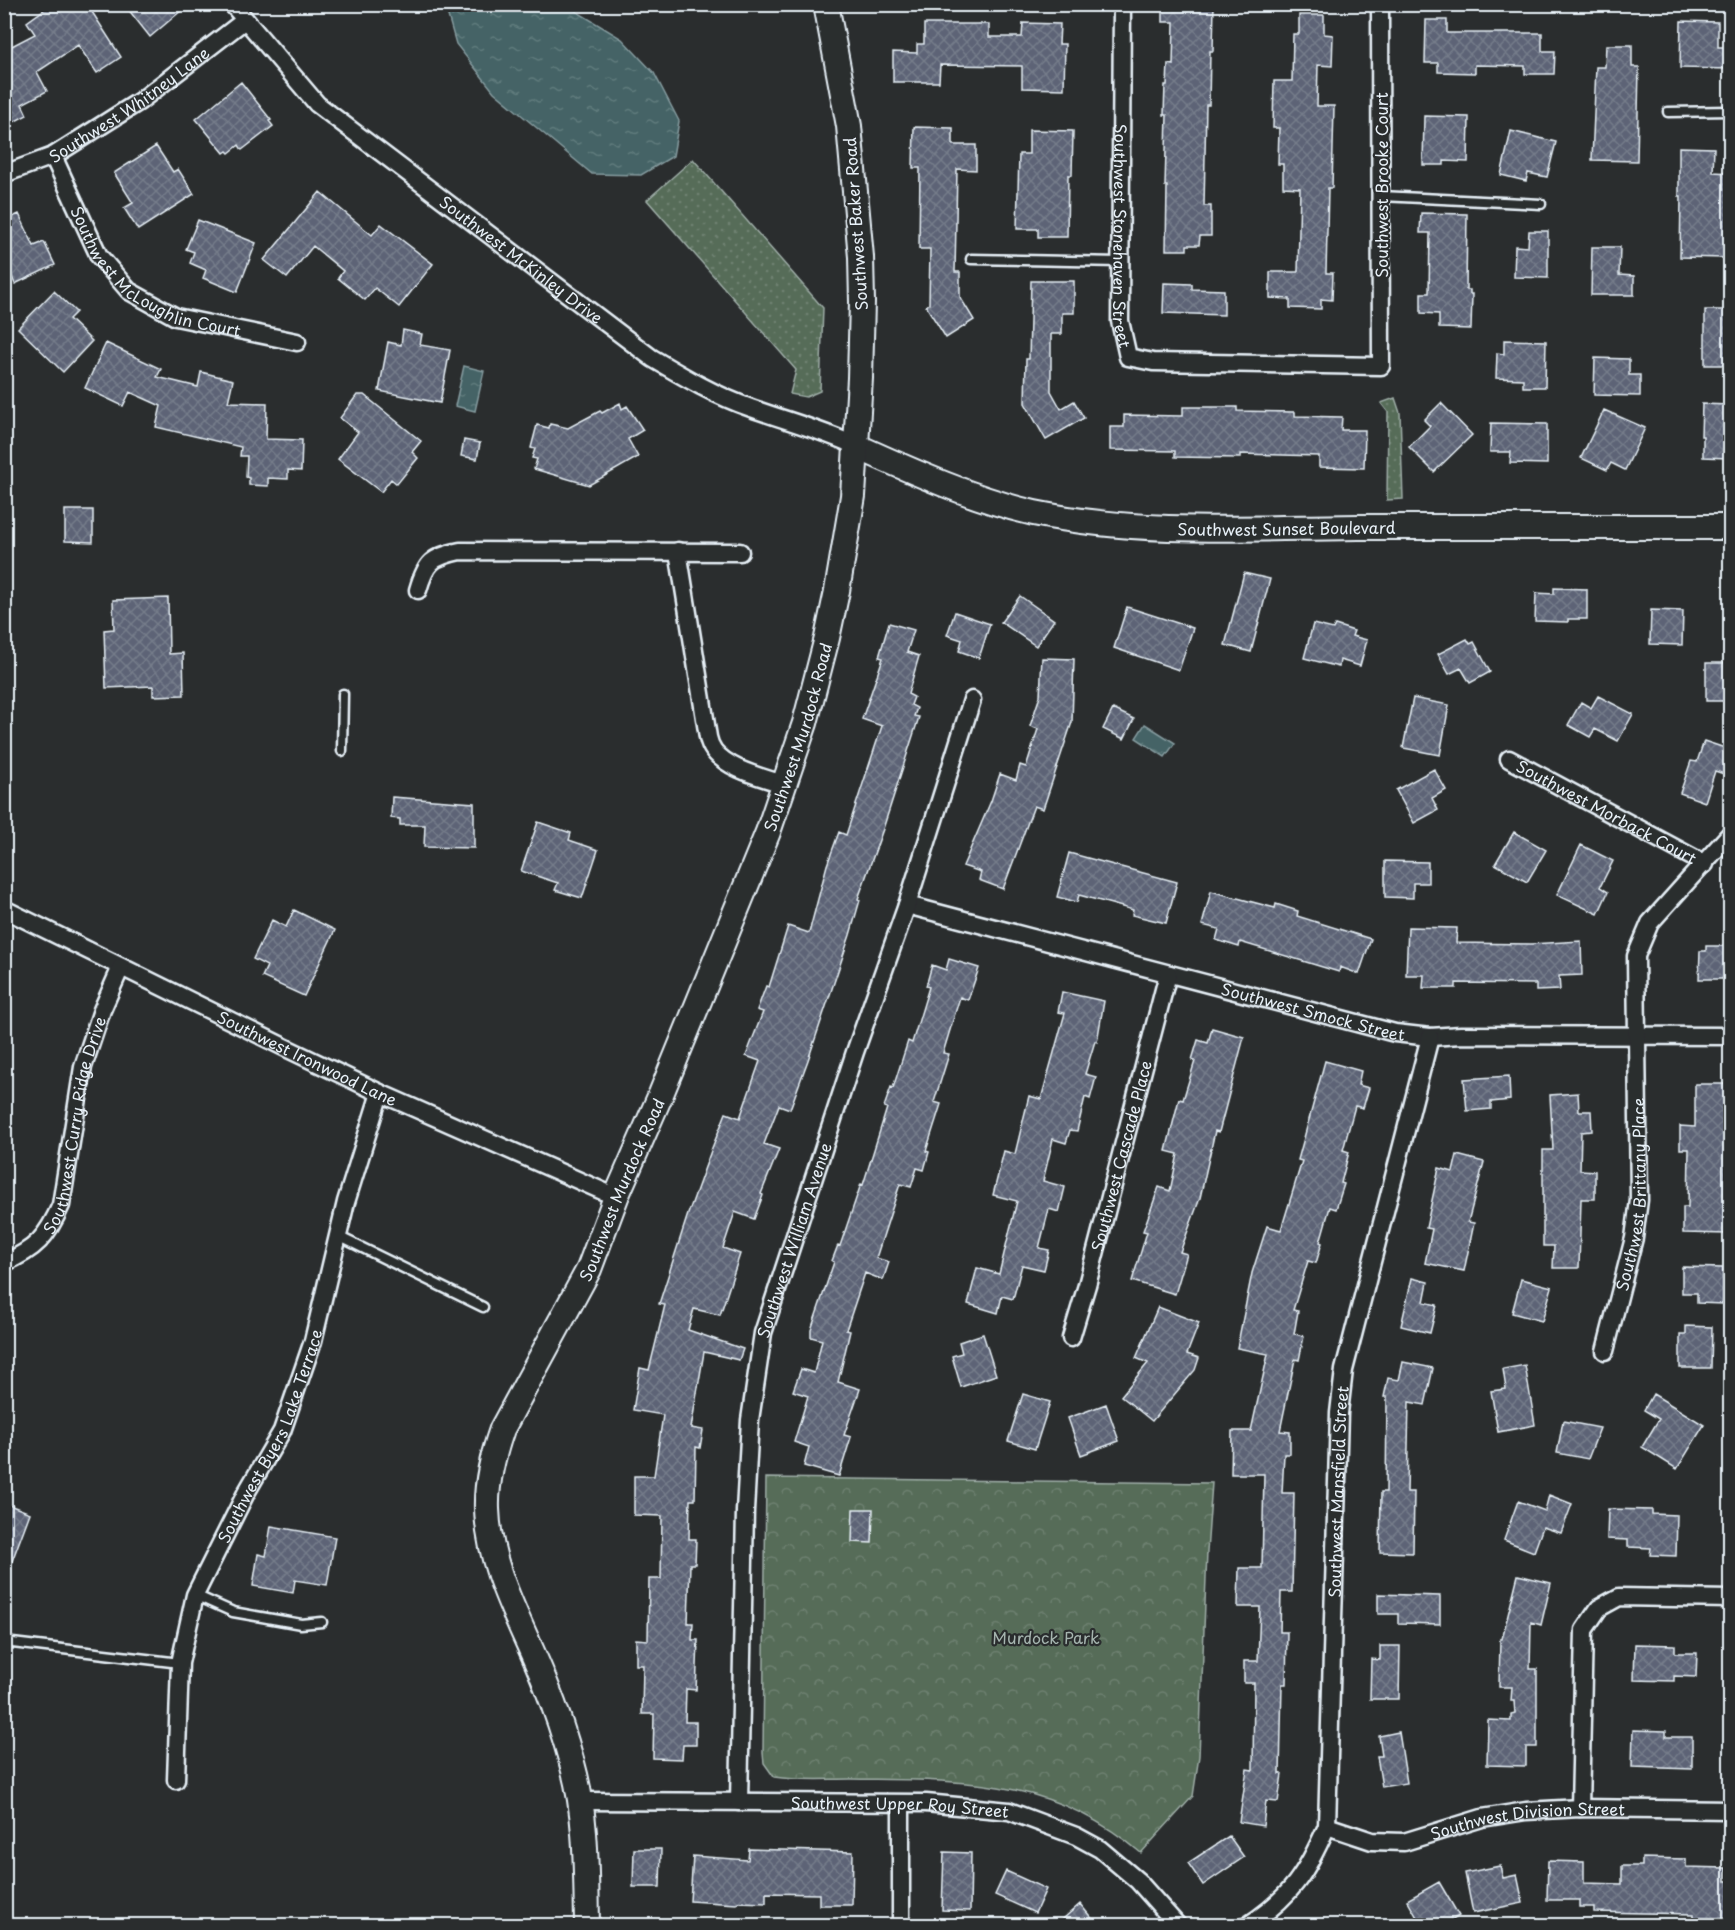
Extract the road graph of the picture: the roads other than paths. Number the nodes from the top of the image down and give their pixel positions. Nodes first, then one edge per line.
1 (232, 4) edge
2 (826, 4) edge
3 (1122, 4) edge
4 (1380, 4) edge
5 (244, 20) junction
6 (1731, 111) edge
7 (1668, 112) dead end
8 (53, 156) junction
9 (4, 174) edge
10 (1380, 196) junction
11 (1541, 204) dead end
12 (971, 259) dead end
13 (1120, 262) junction
14 (297, 342) dead end
15 (1381, 366) joint
16 (856, 446) junction
17 (1731, 527) edge
18 (678, 551) junction
19 (740, 552) dead end
20 (418, 590) dead end
21 (343, 694) dead end
22 (972, 700) dead end
23 (342, 751) dead end
24 (1509, 759) dead end
25 (785, 785) junction
26 (1731, 834) edge
27 (1705, 864) junction
28 (908, 905) junction
29 (4, 909) edge
30 (121, 967) junction
31 (1168, 974) junction
32 (1638, 1035) junction
33 (1430, 1036) junction
34 (1731, 1036) edge
35 (380, 1093) junction
36 (615, 1197) junction
37 (338, 1236) junction
38 (4, 1263) edge
39 (483, 1307) dead end
40 (1071, 1338) dead end
41 (1605, 1351) dead end
42 (195, 1595) junction
43 (1731, 1599) edge
44 (322, 1622) dead end
45 (4, 1642) edge
46 (180, 1663) junction
47 (176, 1780) dead end
48 (582, 1801) junction
49 (740, 1802) junction
50 (901, 1804) junction
51 (1580, 1808) junction
52 (1731, 1810) edge
53 (1327, 1826) junction
54 (587, 1926) edge
55 (901, 1926) edge
56 (1178, 1926) edge
57 (1247, 1926) edge

1 - 5 street, Southwest McKinley Drive
2 - 16 main road, Southwest Baker Road
3 - 13 street, Southwest Stonehaven Street
4 - 10 street, Southwest Brooke Court
5 - 8 street, Southwest Whitney Lane
5 - 16 street, Southwest McKinley Drive
6 - 7 lane
8 - 9 street, Southwest Whitney Lane
8 - 14 street, Southwest McLoughlin Court
10 - 11 lane
10 - 15 street, Southwest Brooke Court
12 - 13 lane
13 - 15 street, Southwest Stonehaven Street
16 - 17 main road, Southwest Sunset Boulevard
16 - 25 main road, Southwest Murdock Road
18 - 19 street
18 - 20 street
18 - 25 street
21 - 23 lane
22 - 28 street, Southwest William Avenue
24 - 27 street, Southwest Morback Court
25 - 36 main road, Southwest Murdock Road
26 - 27 street, Southwest Brittany Place
27 - 32 street, Southwest Brittany Place
28 - 31 street, Southwest Smock Street
28 - 49 street, Southwest William Avenue
29 - 30 street, Southwest Ironwood Lane
30 - 35 street, Southwest Ironwood Lane
30 - 38 street, Southwest Curry Ridge Drive
31 - 33 street, Southwest Smock Street
31 - 40 street, Southwest Cascade Place
32 - 33 street, Southwest Smock Street
32 - 34 street, Southwest Smock Street
32 - 41 street, Southwest Brittany Place
33 - 53 street, Southwest Mansfield Street
35 - 36 street, Southwest Ironwood Lane
35 - 37 street, Southwest Byers Lake Terrace
36 - 48 main road, Southwest Murdock Road
37 - 39 lane
37 - 42 street, Southwest Byers Lake Terrace
42 - 44 lane
42 - 46 street, Southwest Byers Lake Terrace
43 - 51 street
45 - 46 lane
46 - 47 street, Southwest Byers Lake Terrace
48 - 49 street, Southwest Upper Roy Street
48 - 54 main road, Southwest Murdock Road
49 - 50 street, Southwest Upper Roy Street
50 - 55 street
50 - 56 street, Southwest Upper Roy Street
51 - 52 street, Southwest Division Street
51 - 53 street, Southwest Division Street
53 - 57 street, Southwest Mansfield Street

